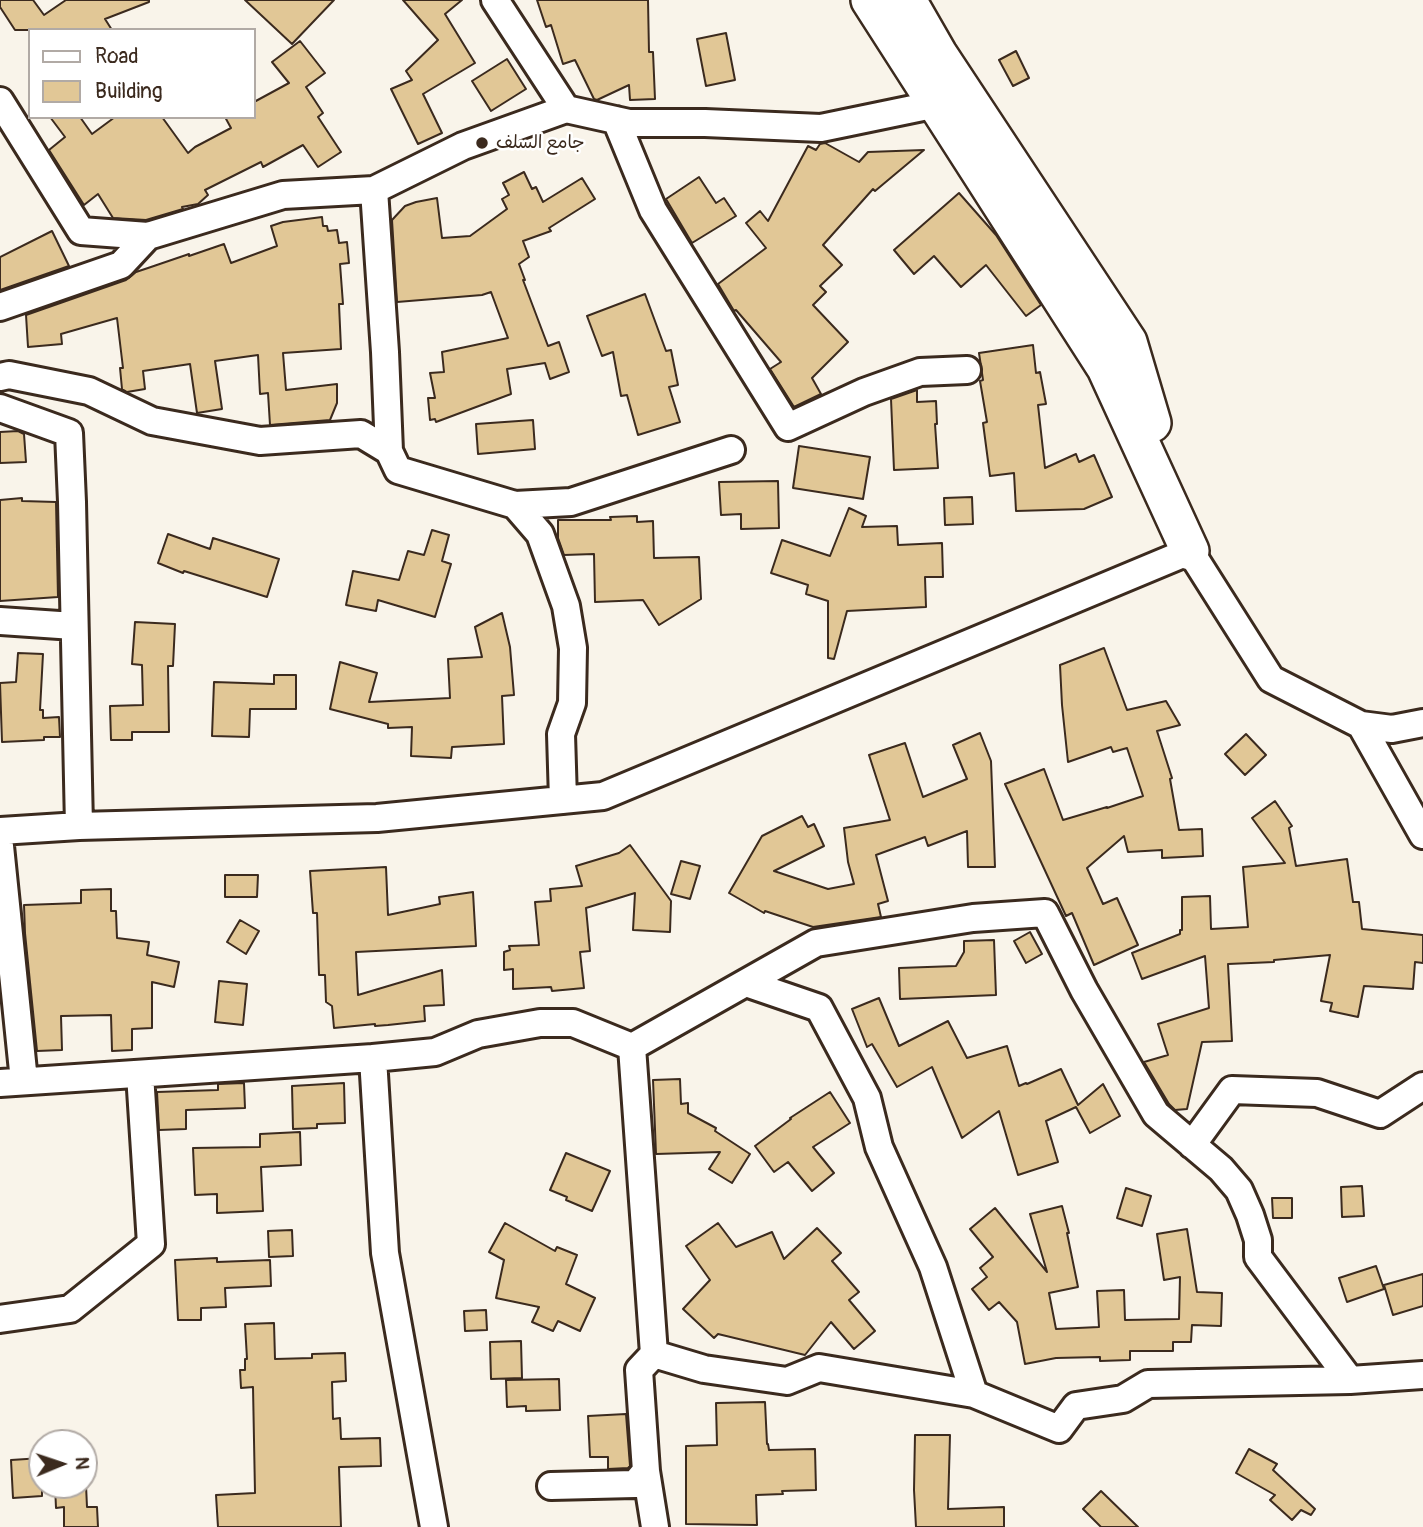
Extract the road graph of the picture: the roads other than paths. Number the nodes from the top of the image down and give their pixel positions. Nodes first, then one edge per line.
1 (495, 0) edge
2 (870, 0) edge
3 (907, 0) edge
4 (0, 101) edge
5 (937, 104) junction
6 (566, 109) junction
7 (616, 120) junction
8 (374, 190) junction
9 (148, 236) junction
10 (0, 307) edge
11 (967, 370) dead end
12 (0, 377) edge
13 (0, 408) edge
14 (731, 450) dead end
15 (389, 451) junction
16 (515, 505) junction
17 (1190, 551) junction
18 (0, 621) edge
19 (74, 626) junction
20 (1423, 723) edge
21 (1361, 725) junction
22 (1392, 729) junction
23 (1423, 743) edge
24 (564, 800) junction
25 (79, 826) junction
26 (0, 831) edge
27 (1423, 835) edge
28 (0, 846) edge
29 (746, 983) junction
30 (632, 1047) junction
31 (373, 1058) junction
32 (140, 1074) junction
33 (12, 1082) edge
34 (1423, 1086) edge
35 (1192, 1145) junction
36 (0, 1319) edge
37 (654, 1354) junction
38 (1423, 1376) edge
39 (1350, 1380) junction
40 (974, 1394) junction
41 (646, 1471) junction
42 (551, 1486) dead end
43 (434, 1527) edge
44 (655, 1527) edge

1 - 6 street
2 - 5 main road
3 - 17 main road
4 - 9 street
5 - 7 street
5 - 17 main road
6 - 7 street
6 - 8 street
7 - 11 street
8 - 9 street
8 - 15 street
9 - 10 street
12 - 15 street
13 - 19 street
14 - 16 street
15 - 16 street
16 - 24 street
17 - 21 street
17 - 24 street
18 - 19 street
19 - 25 street
20 - 22 street
21 - 22 street
21 - 27 street
22 - 23 street
24 - 25 street
25 - 26 street
28 - 33 street
29 - 30 street
29 - 35 street
29 - 40 street
30 - 31 street
30 - 37 street
31 - 32 street
31 - 43 street
32 - 33 street
32 - 36 street
34 - 35 street
35 - 39 street
37 - 40 street
37 - 41 street
38 - 39 street
39 - 40 street
41 - 42 street
41 - 44 street

